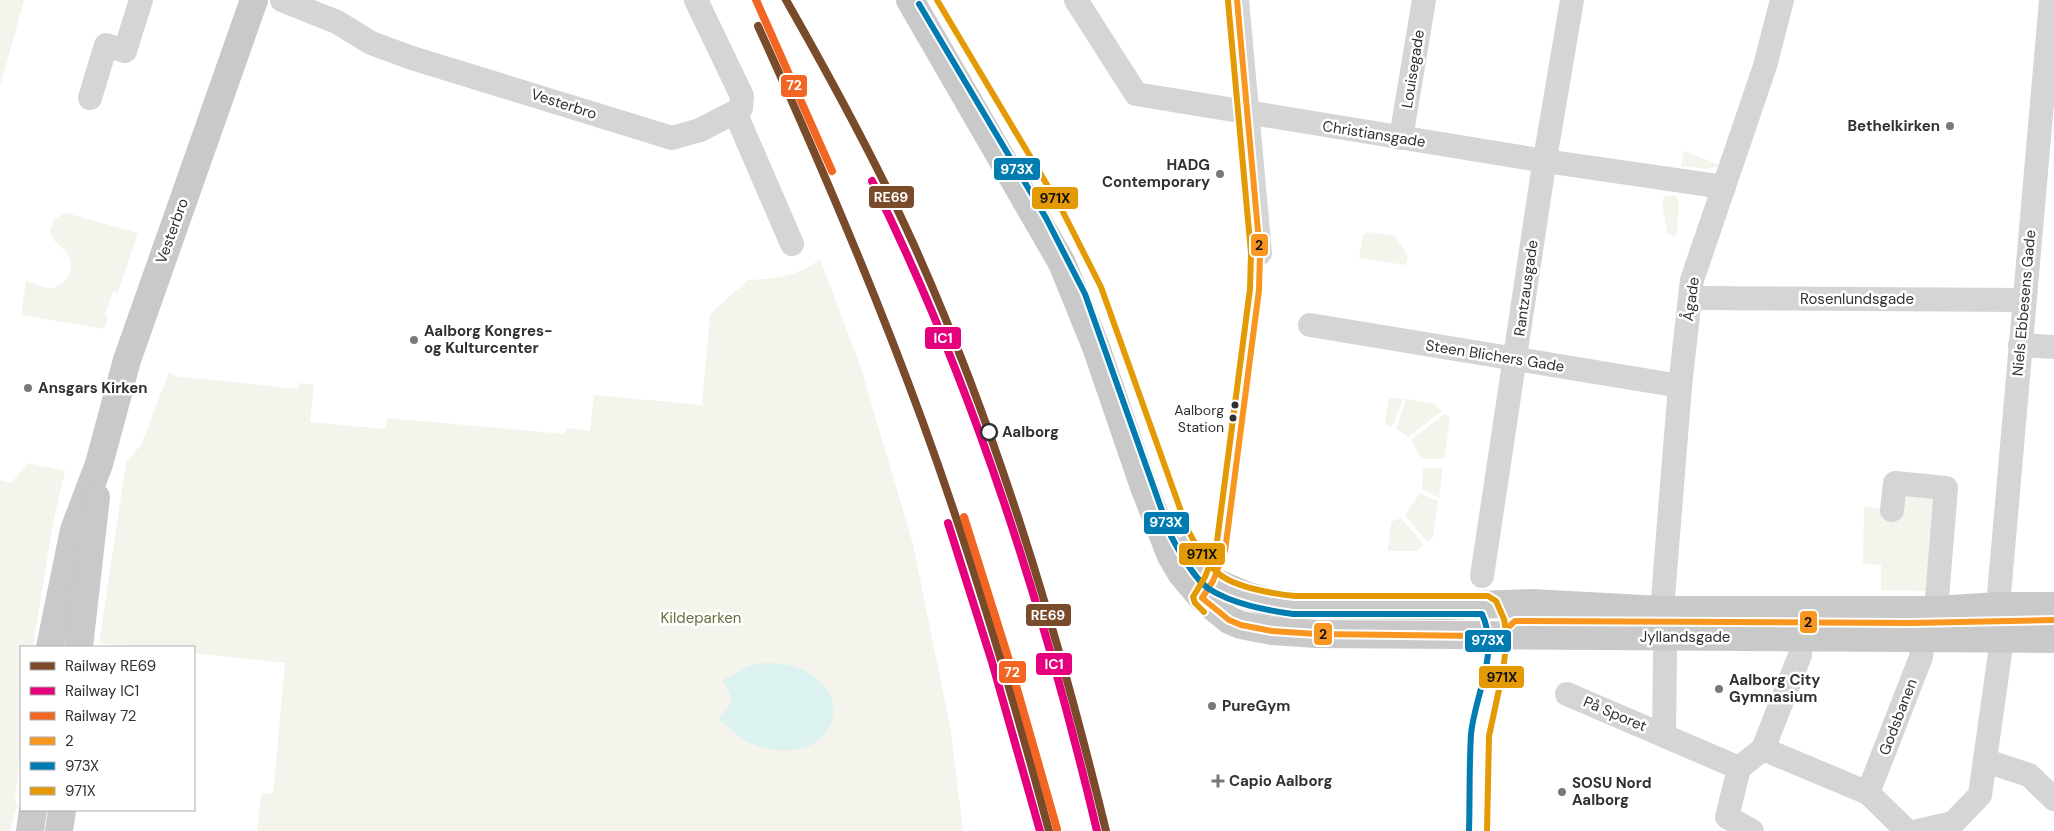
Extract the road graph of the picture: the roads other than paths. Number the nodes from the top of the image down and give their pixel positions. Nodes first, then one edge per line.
1 (142, 0) edge
2 (254, 0) edge
3 (282, 0) edge
4 (696, 0) edge
5 (910, 0) edge
6 (927, 0) edge
7 (1076, 0) edge
8 (1237, 0) edge
9 (1424, 0) edge
10 (1572, 0) edge
11 (1782, 0) edge
12 (2051, 0) edge
13 (90, 98) dead end
14 (735, 112) junction
15 (1247, 113) junction
16 (1401, 138) junction
17 (1545, 161) junction
18 (1724, 187) junction
19 (792, 244) dead end
20 (1260, 253) dead end
21 (1072, 266) junction
22 (1691, 289) junction
23 (2024, 300) junction
24 (1310, 325) dead end
25 (2020, 345) junction
26 (2054, 347) edge
27 (1515, 359) junction
28 (1680, 386) junction
29 (99, 464) junction
30 (1892, 510) dead end
31 (1482, 576) dead end
32 (1208, 590) junction
33 (1998, 606) junction
34 (2054, 606) edge
35 (1662, 610) junction
36 (1936, 610) junction
37 (1801, 638) junction
38 (1923, 639) junction
39 (2002, 639) junction
40 (2054, 639) edge
41 (50, 646) edge
42 (79, 646) edge
43 (1665, 653) dead end
44 (1566, 694) dead end
45 (1664, 734) junction
46 (1763, 749) junction
47 (1986, 762) junction
48 (1739, 768) junction
49 (1868, 793) junction
50 (2054, 799) edge
51 (33, 811) edge
52 (62, 811) edge
53 (30, 831) edge
54 (59, 831) edge
55 (1752, 831) edge
56 (1907, 831) edge
57 (1918, 831) edge

1 - 13 street
2 - 29 main road, Vesterbro
3 - 14 street, Vesterbro
4 - 14 street
5 - 21 main road
6 - 21 main road
7 - 15 street, Christiansgade
8 - 15 street
9 - 16 street, Louisegade
10 - 17 street, Rantzausgade
11 - 18 street, Ågade
12 - 23 street, Niels Ebbesens Gade
14 - 19 street
15 - 16 street, Christiansgade
15 - 20 street
16 - 17 street, Christiansgade
17 - 18 street, Christiansgade
17 - 27 street, Rantzausgade
18 - 22 street, Ågade
21 - 32 main road, Jyllandsgade
22 - 23 street, Rosenlundsgade
22 - 28 street, Ågade
23 - 25 street, Niels Ebbesens Gade
24 - 27 street, Steen Blichers Gade
25 - 26 street
25 - 33 street, Niels Ebbesens Gade
27 - 28 street, Steen Blichers Gade
27 - 31 street, Rantzausgade
28 - 35 street, Ågade
29 - 41 main road, Vesterbro
29 - 42 main road, Vesterbro
30 - 36 street
32 - 35 main road, Jyllandsgade
32 - 37 main road, Jyllandsgade
33 - 34 main road, Jyllandsgade
33 - 36 main road, Jyllandsgade
35 - 36 main road, Jyllandsgade
37 - 38 main road, Jyllandsgade
37 - 46 street
38 - 39 main road, Jyllandsgade
38 - 49 street, Godsbanen
39 - 40 main road, Jyllandsgade
39 - 47 street
43 - 45 street, På Sporet
44 - 45 street, På Sporet
45 - 48 street, På Sporet
46 - 48 street
46 - 49 street
47 - 50 street
47 - 57 street
48 - 55 street
49 - 56 street
51 - 53 main road
52 - 54 main road

